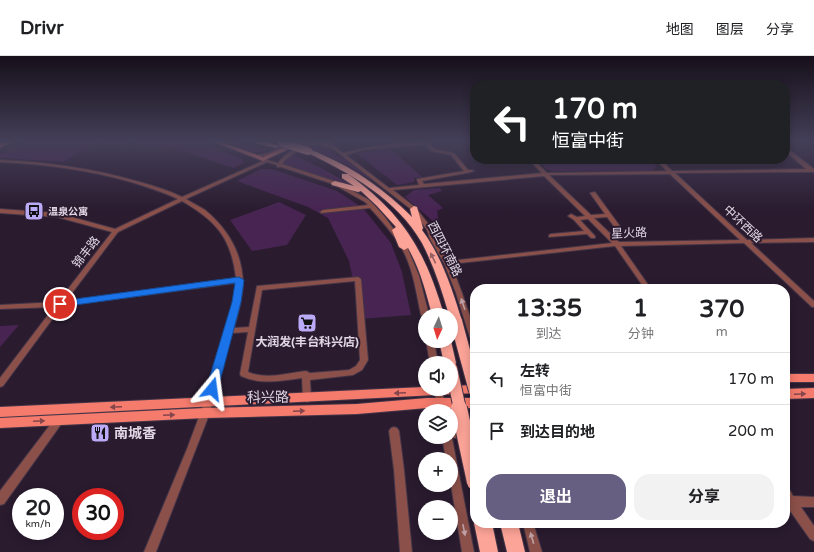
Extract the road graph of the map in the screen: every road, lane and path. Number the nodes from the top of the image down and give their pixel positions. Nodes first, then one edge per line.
1 (58, 165) edge
2 (253, 165) edge
3 (329, 165) edge
4 (341, 165) edge
5 (358, 165) edge
6 (463, 165) edge
7 (537, 165) edge
8 (664, 165) edge
9 (279, 166) edge
10 (813, 171) edge
11 (672, 172) junction
12 (546, 174) junction
13 (335, 183) junction
14 (381, 183) junction
15 (422, 186) junction
16 (390, 189) junction
17 (593, 192) dead end
18 (376, 198) junction
19 (183, 200) junction
20 (395, 204) junction
21 (372, 206) junction
22 (386, 209) junction
23 (414, 209) junction
24 (0, 211) edge
25 (323, 212) dead end
26 (608, 215) junction
27 (589, 216) junction
28 (116, 231) junction
29 (588, 232) junction
30 (421, 234) junction
31 (551, 236) dead end
32 (624, 236) dead end
33 (593, 237) dead end
34 (814, 240) edge
35 (746, 241) junction
36 (617, 244) junction
37 (404, 247) junction
38 (446, 263) junction
39 (239, 280) junction
40 (645, 284) edge
41 (60, 304) junction
42 (814, 305) edge
43 (1, 308) edge
44 (423, 308) edge
45 (436, 308) edge
46 (470, 327) edge
47 (252, 329) junction
48 (229, 331) junction
49 (470, 372) edge
50 (306, 376) junction
51 (790, 378) edge
52 (814, 378) edge
53 (0, 384) edge
54 (470, 391) edge
55 (814, 393) edge
56 (790, 394) edge
57 (457, 396) edge
58 (307, 398) junction
59 (440, 398) edge
60 (470, 403) edge
61 (207, 408) junction
62 (0, 412) edge
63 (60, 420) junction
64 (0, 423) edge
65 (394, 431) dead end
66 (470, 433) edge
67 (458, 434) edge
68 (448, 444) edge
69 (470, 458) edge
70 (790, 497) edge
71 (0, 500) edge
72 (790, 500) edge
73 (814, 502) edge
74 (484, 528) edge
75 (510, 528) edge
76 (529, 528) edge
77 (814, 535) edge
78 (150, 552) edge
79 (406, 552) edge
80 (468, 552) edge
81 (490, 552) edge
82 (516, 552) edge
83 (536, 552) edge

1 - 19 street
2 - 19 street, 锦丰路
3 - 18 highway, 西四环南路
4 - 20 highway, 西四环南路
5 - 14 street, 西四环南路
6 - 15 street
7 - 12 street
8 - 11 street, 中环西路
9 - 13 street
10 - 11 street
11 - 12 street
11 - 35 street, 中环西路
12 - 15 street
12 - 27 street
13 - 18 highway
13 - 21 street
14 - 16 street, 西四环南路
14 - 20 highway
15 - 16 street
16 - 23 street, 西四环南路
17 - 26 street
18 - 22 highway, 西四环南路
19 - 28 street, 锦丰路
19 - 39 street
20 - 30 highway, 西四环南路
21 - 25 street
21 - 37 street
22 - 37 highway
22 - 45 highway, 西四环南路
23 - 30 highway
23 - 38 street, 西四环南路
24 - 28 street
26 - 27 street
26 - 32 street
27 - 29 street
27 - 36 street
28 - 41 street, 锦丰路
29 - 31 street
29 - 33 street
49 -> 30 highway, 西四环南路, bridge
34 - 35 street, 星火路
35 - 36 street, 星火路
35 - 42 street, 中环西路
36 - 38 street, 星火路
36 - 40 street
37 - 44 street
46 -> 38 street, 西四环南路
39 - 41 street
39 - 48 street
41 - 43 street
41 - 53 street, 锦丰路
47 - 48 street
47 - 50 street
47 - 50 street
48 - 61 street
50 - 58 street
51 - 52 main road
54 - 59 main road
56 -> 55 main road
57 - 69 highway, bridge
59 -> 58 main road, 科兴路
58 - 61 main road, 科兴路
59 - 60 main road
61 -> 59 main road, 科兴路
61 -> 62 main road, 科兴路
63 -> 61 main road, 科兴路
61 - 78 street
64 -> 63 main road, 科兴路
63 - 71 street
65 - 79 street
66 - 67 street
68 -> 80 street
70 - 73 street
72 - 77 street
74 - 81 highway
75 - 82 highway
83 -> 76 street

